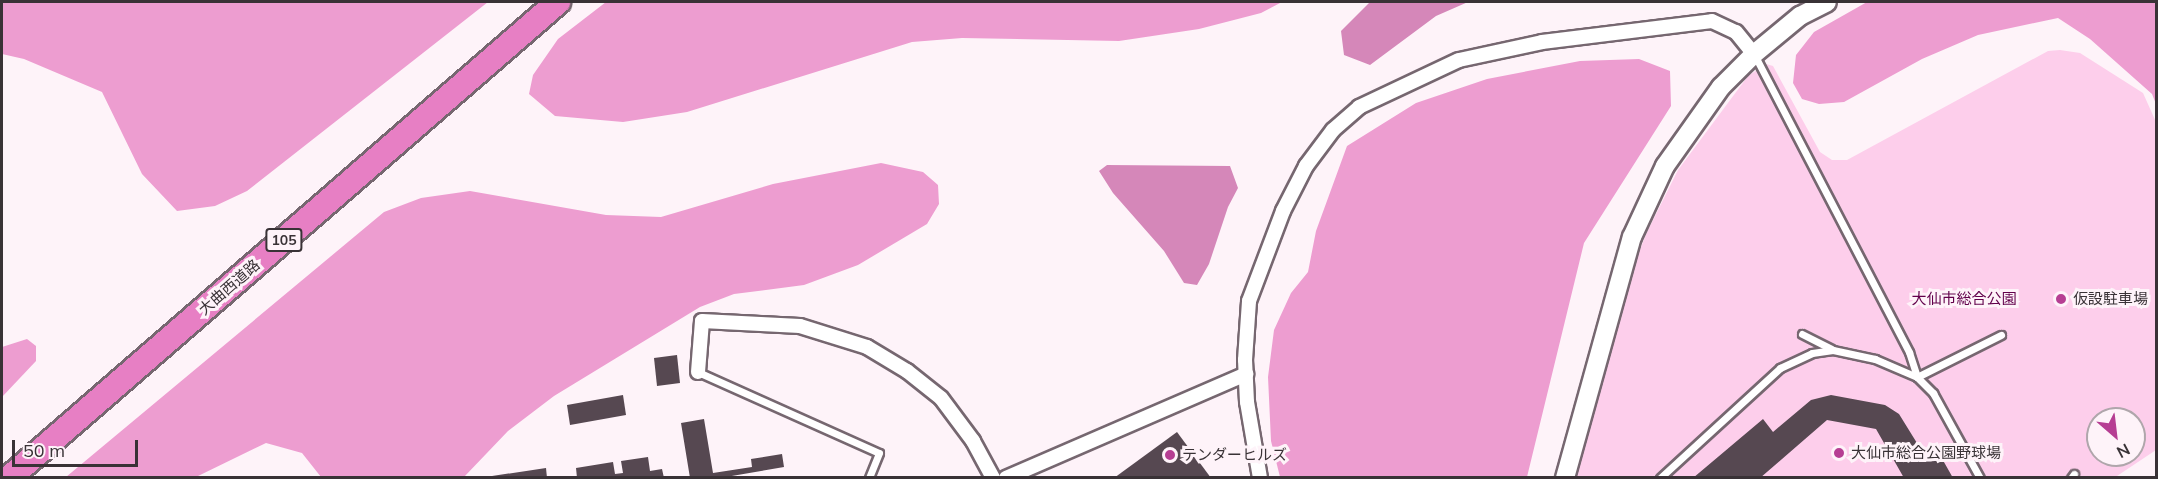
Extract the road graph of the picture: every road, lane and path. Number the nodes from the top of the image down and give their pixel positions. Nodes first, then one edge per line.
1 (558, 2) edge
2 (1827, 2) edge
3 (1754, 54) junction
4 (1802, 334) dead end
5 (2001, 335) dead end
6 (1833, 350) junction
7 (698, 372) joint
8 (1246, 374) junction
9 (1917, 377) junction
10 (9, 477) edge
11 (868, 477) edge
12 (993, 477) edge
13 (1006, 477) edge
14 (1260, 477) edge
15 (1566, 477) edge
16 (1660, 477) edge
17 (1980, 477) edge

1 - 10 highway, 大曲西道路 / 105
2 - 3 street
3 - 8 street
3 - 9 lane
3 - 15 street
4 - 6 lane
5 - 9 lane
6 - 9 lane
6 - 16 lane
7 - 11 lane
7 - 12 street
8 - 13 street
8 - 14 street
9 - 17 lane

